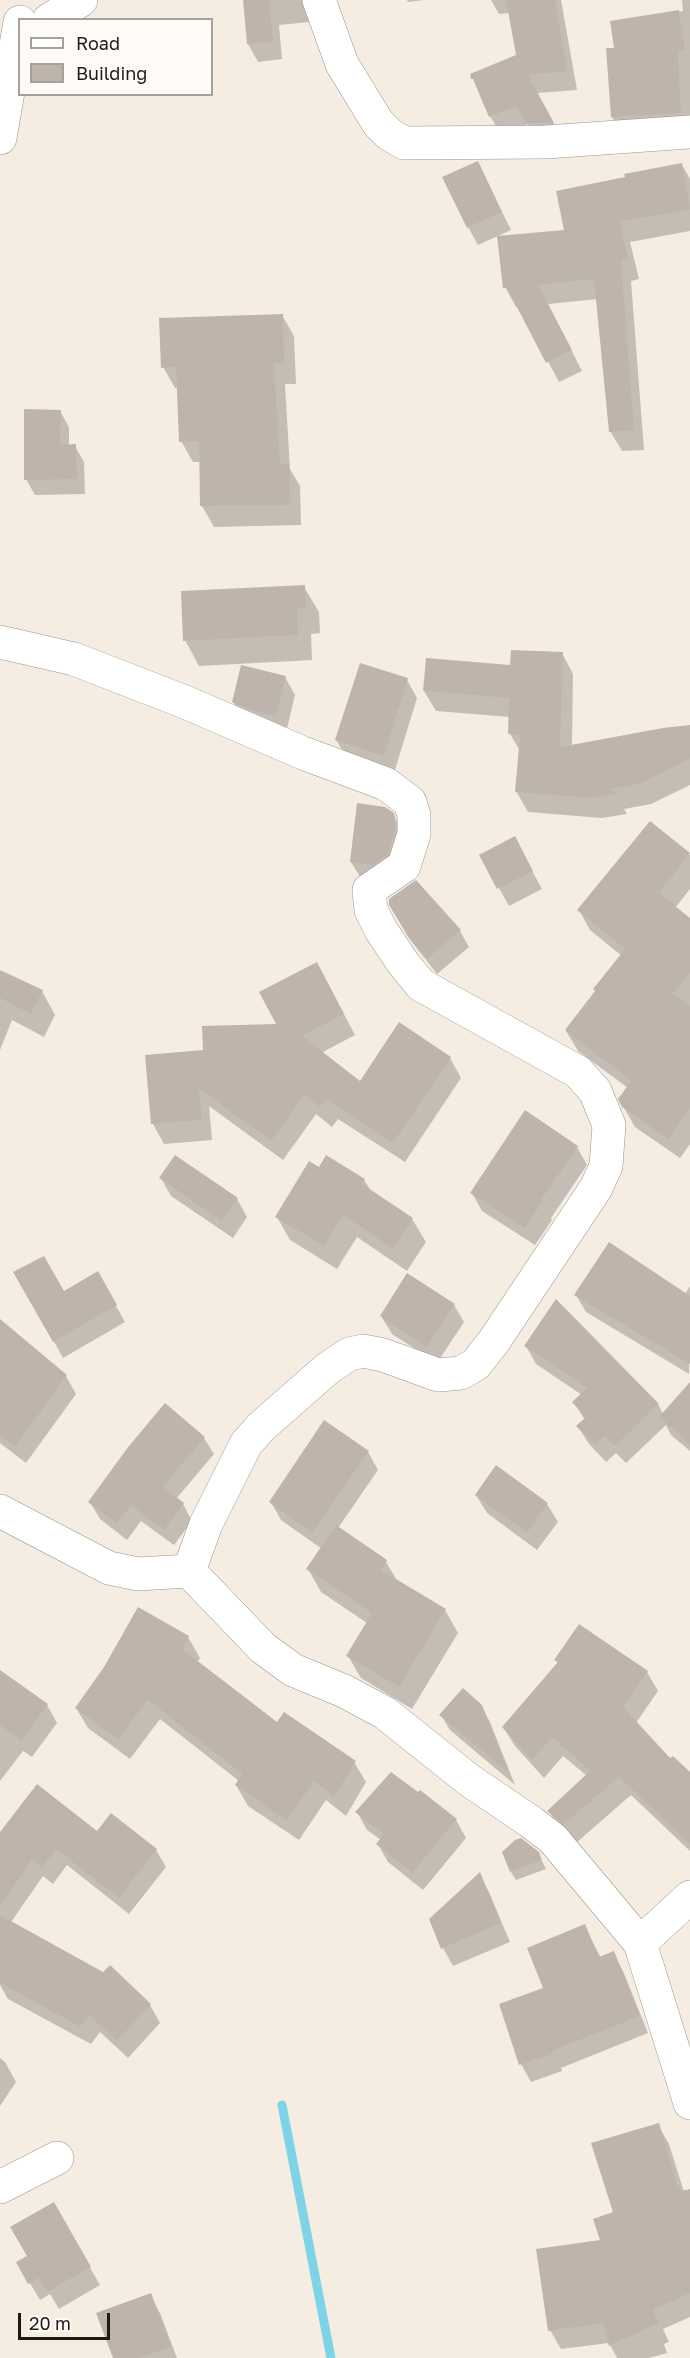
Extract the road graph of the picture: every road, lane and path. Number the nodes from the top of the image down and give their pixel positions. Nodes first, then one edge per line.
1 (23, 0) edge
2 (81, 0) edge
3 (319, 0) edge
4 (21, 18) edge
5 (52, 18) edge
6 (18, 35) edge
7 (690, 132) edge
8 (0, 138) edge
9 (0, 642) edge
10 (0, 1511) edge
11 (189, 1571) junction
12 (690, 1897) edge
13 (640, 1943) junction
14 (690, 2103) edge
15 (57, 2158) dead end
16 (0, 2187) edge

1 - 4 street
2 - 5 street
3 - 7 street
6 - 8 street
9 - 11 street
10 - 11 street
11 - 13 street
12 - 13 street
13 - 14 street
15 - 16 street

